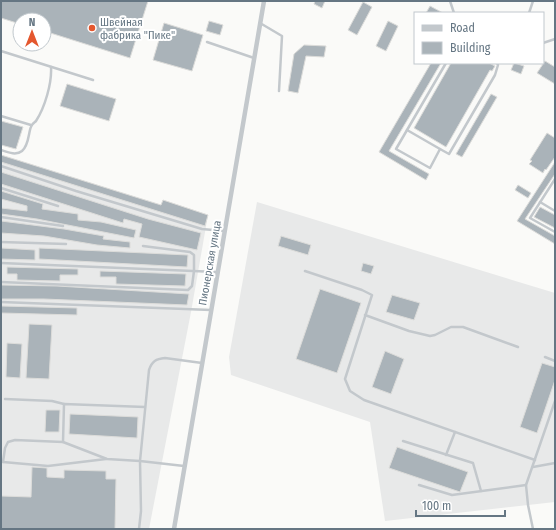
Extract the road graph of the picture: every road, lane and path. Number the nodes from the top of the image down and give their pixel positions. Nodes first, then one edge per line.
1 (264, 1) edge
2 (450, 1) edge
3 (532, 1) edge
4 (454, 12) edge
5 (529, 12) edge
6 (260, 23) junction
7 (555, 39) edge
8 (207, 42) dead end
9 (544, 43) edge
10 (1, 51) edge
11 (254, 58) junction
12 (445, 64) edge
13 (497, 64) edge
14 (50, 67) junction
15 (93, 80) dead end
16 (279, 91) dead end
17 (1, 116) edge
18 (31, 125) junction
19 (407, 130) junction
20 (440, 149) junction
21 (1, 150) edge
22 (1, 166) edge
23 (555, 179) edge
24 (1, 188) edge
25 (540, 202) junction
26 (58, 206) dead end
27 (555, 211) edge
28 (1, 217) edge
29 (63, 226) dead end
30 (224, 231) junction
31 (555, 232) edge
32 (1, 242) edge
33 (66, 244) dead end
34 (143, 246) dead end
35 (1, 263) edge
36 (194, 271) junction
37 (305, 271) dead end
38 (217, 272) junction
39 (1, 282) edge
40 (1, 302) edge
41 (211, 310) junction
42 (365, 315) junction
43 (518, 347) dead end
44 (545, 357) dead end
45 (555, 361) edge
46 (202, 363) junction
47 (5, 399) dead end
48 (555, 401) edge
49 (64, 404) junction
50 (145, 407) junction
51 (455, 432) junction
52 (403, 441) dead end
53 (63, 442) junction
54 (446, 455) junction
55 (106, 459) junction
56 (535, 460) junction
57 (2, 461) edge
58 (140, 461) junction
59 (555, 463) edge
60 (185, 466) junction
61 (532, 467) junction
62 (419, 485) dead end
63 (526, 485) junction
64 (481, 491) junction
65 (139, 529) edge
66 (174, 529) edge
67 (533, 529) edge

1 - 6 street, Пионерская улица
2 - 4 lane
3 - 5 lane
6 - 11 street, Пионерская улица
6 - 16 lane
7 - 9 lane
8 - 11 lane
10 - 14 lane
11 - 30 street, Пионерская улица
12 - 19 lane
13 - 20 lane
14 - 15 lane
14 - 18 lane
17 - 18 lane
18 - 21 lane
19 - 20 lane
19 - 20 lane
22 - 30 lane
23 - 25 lane
24 - 26 lane
25 - 27 lane
25 - 31 lane
28 - 29 lane
30 - 38 street, Пионерская улица
32 - 33 lane
34 - 36 lane
35 - 36 lane
36 - 38 lane
36 - 39 lane
37 - 42 lane
38 - 41 street, Пионерская улица
40 - 41 lane
41 - 46 street, Пионерская улица
42 - 43 lane
42 - 51 lane
44 - 45 lane
46 - 50 lane
46 - 60 street, Пионерская улица
47 - 49 lane
48 - 56 lane
49 - 50 lane
49 - 53 lane
50 - 58 lane
51 - 54 lane
51 - 56 lane
52 - 54 lane
53 - 55 lane
53 - 57 lane
54 - 64 lane
55 - 57 lane
55 - 58 lane
56 - 61 lane
58 - 60 lane
58 - 65 lane
59 - 61 lane
60 - 66 street, Пионерская улица
61 - 63 lane
62 - 64 lane
63 - 64 lane
63 - 67 lane

